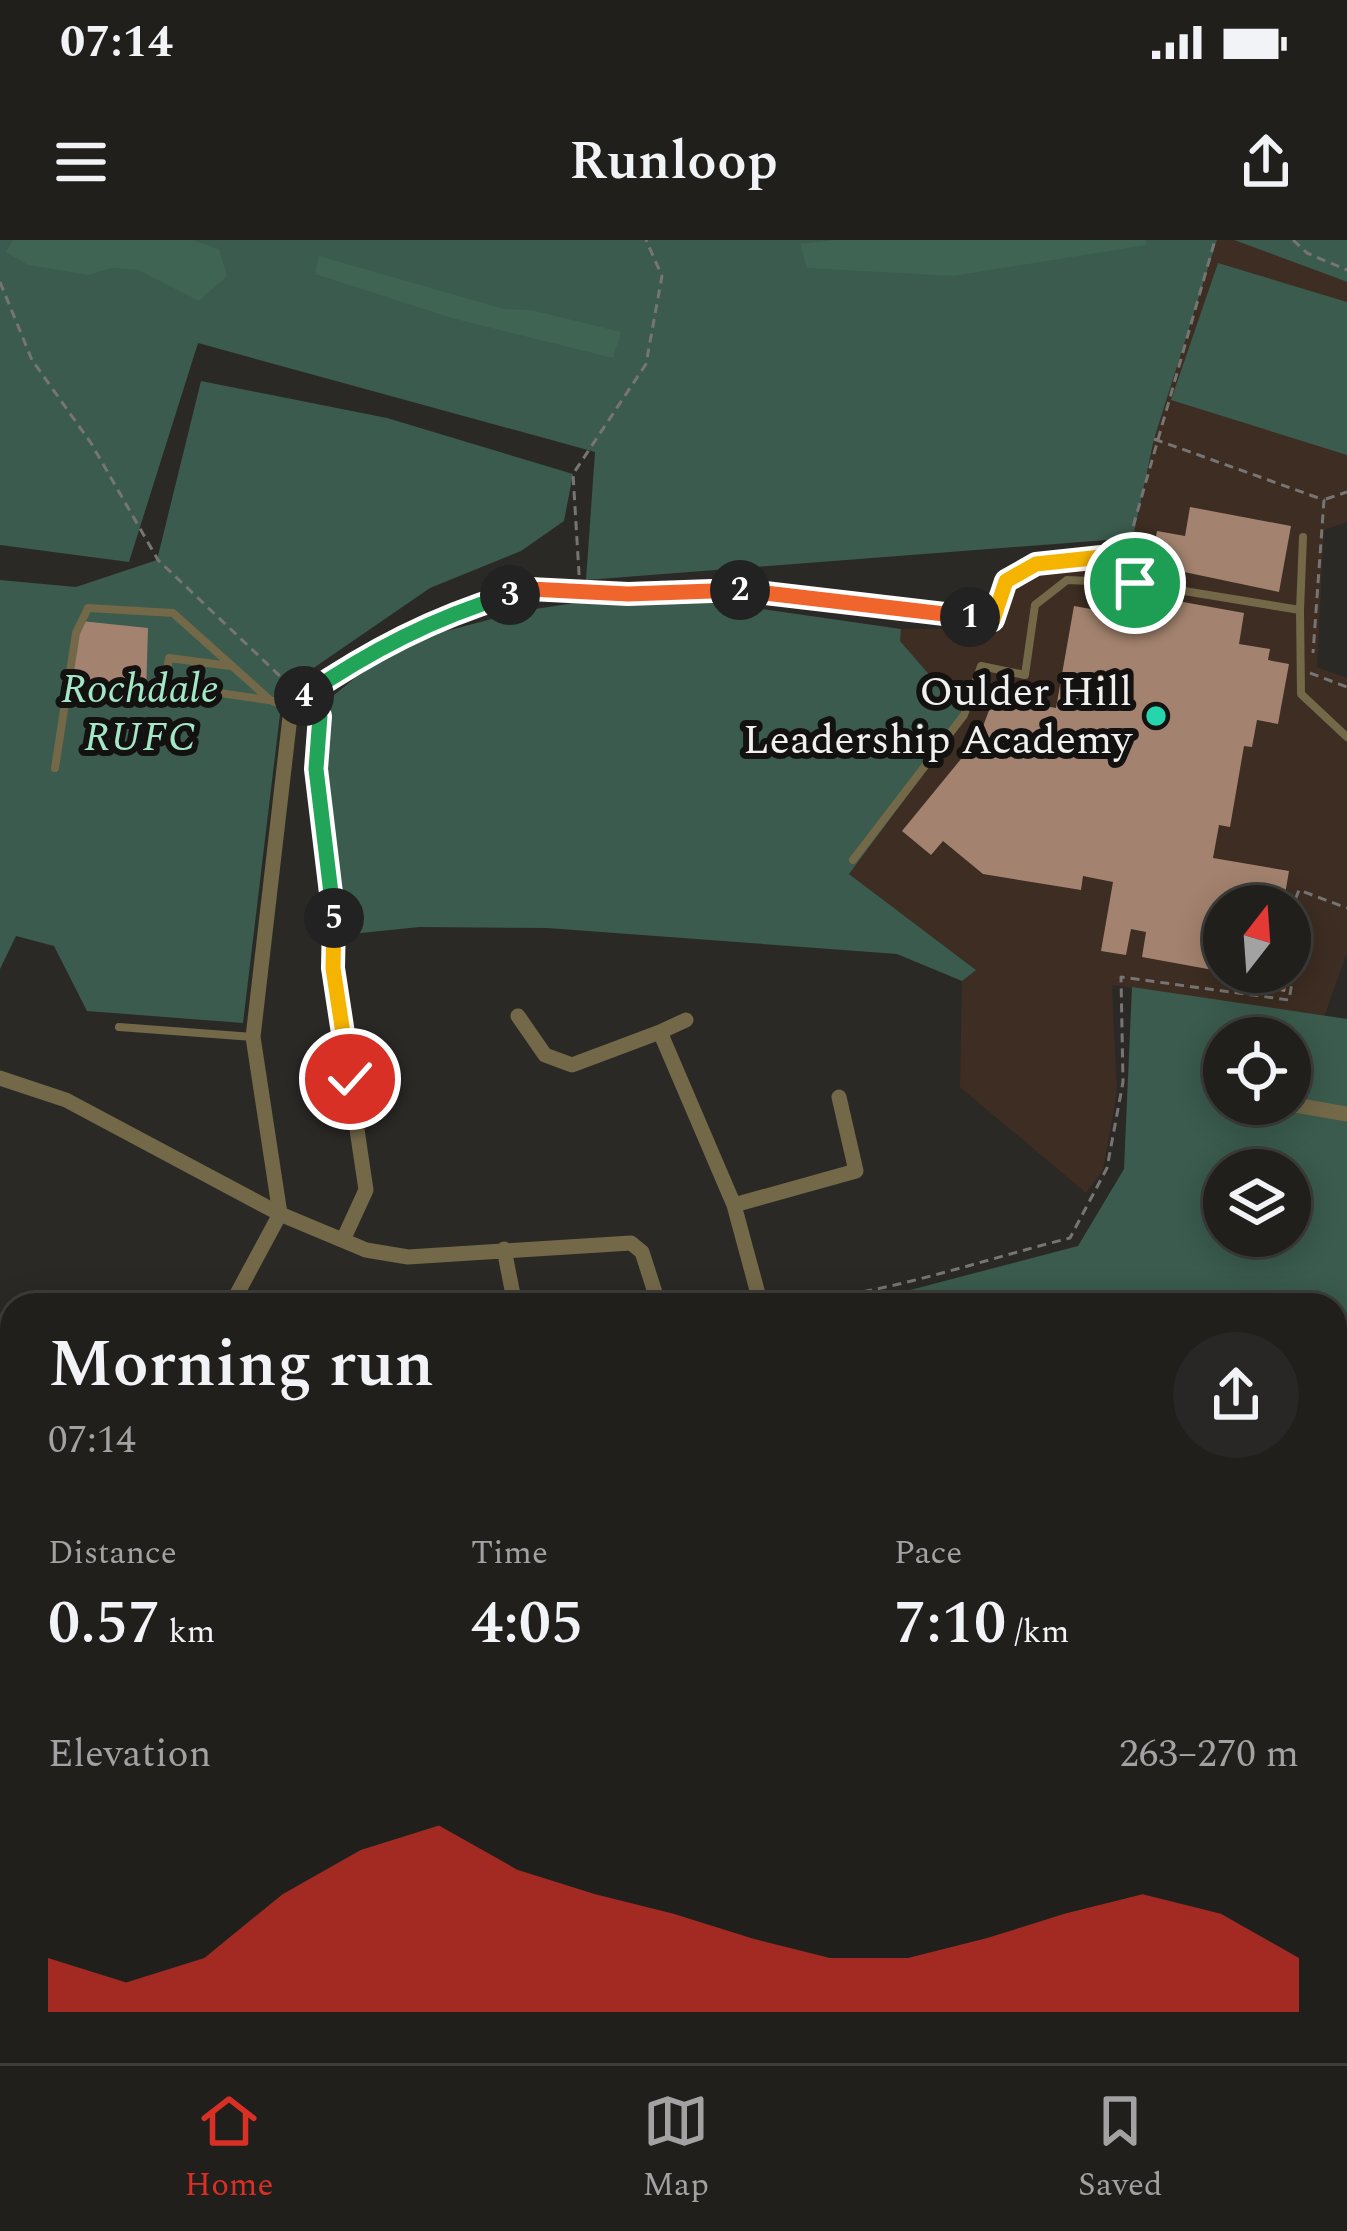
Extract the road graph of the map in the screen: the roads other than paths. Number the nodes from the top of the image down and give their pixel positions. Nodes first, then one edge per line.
1 (1303, 537) dead end
2 (1300, 610) junction
3 (232, 666) junction
4 (270, 700) junction
5 (297, 703) joint
6 (1347, 736) edge
7 (55, 768) dead end
8 (853, 860) dead end
9 (333, 968) road end
10 (518, 1016) dead end
11 (686, 1020) dead end
12 (119, 1028) dead end
13 (660, 1032) junction
14 (253, 1036) junction
15 (0, 1078) edge
16 (839, 1097) dead end
17 (1311, 1107) edge
18 (1347, 1114) edge
19 (734, 1205) junction
20 (280, 1214) junction
21 (343, 1240) junction
22 (504, 1249) junction
23 (237, 1293) edge
24 (513, 1293) edge
25 (654, 1293) edge
26 (757, 1293) edge

1 - 2 lane
2 - 6 lane
2 - 8 lane
3 - 4 lane
3 - 4 lane
3 - 7 lane
4 - 5 lane
5 - 14 street
9 - 21 street
10 - 13 street
11 - 13 street
12 - 14 lane
13 - 19 street
14 - 20 street
15 - 20 street
16 - 19 street
17 - 18 street
19 - 26 street
20 - 21 street
20 - 23 street
21 - 22 street
22 - 24 street
22 - 25 street

